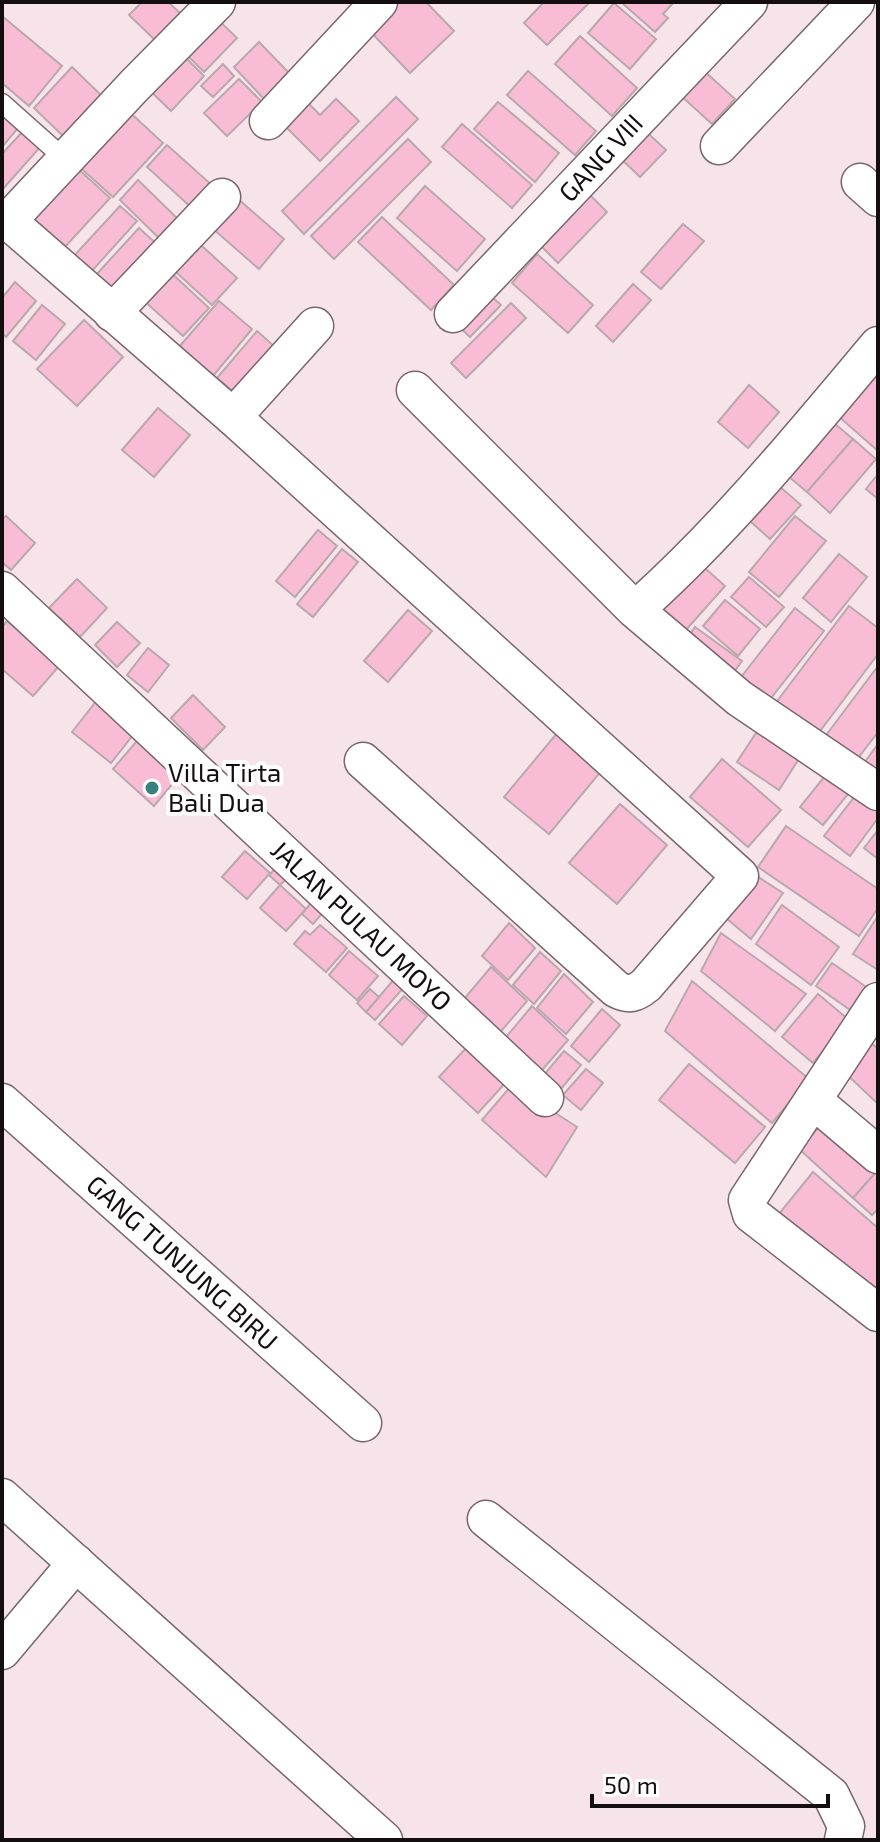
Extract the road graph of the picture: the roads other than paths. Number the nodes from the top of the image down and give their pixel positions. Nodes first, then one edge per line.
1 (217, 2) edge
2 (379, 2) edge
3 (749, 2) edge
4 (856, 2) edge
5 (2, 103) edge
6 (268, 121) dead end
7 (719, 146) dead end
8 (66, 160) junction
9 (222, 197) dead end
10 (5, 220) edge
11 (112, 313) junction
12 (453, 314) dead end
13 (315, 326) dead end
14 (878, 345) edge
15 (415, 390) dead end
16 (233, 417) junction
17 (2, 590) edge
18 (644, 602) dead end
19 (363, 761) dead end
20 (878, 792) edge
21 (878, 1001) edge
22 (545, 1098) dead end
23 (813, 1100) junction
24 (2, 1102) edge
25 (878, 1155) edge
26 (878, 1313) edge
27 (363, 1423) dead end
28 (2, 1497) edge
29 (486, 1519) dead end
30 (76, 1563) junction
31 (2, 1651) edge
32 (384, 1840) edge
33 (843, 1840) edge

1 - 8 street
2 - 6 street
3 - 12 street, GANG VIII
4 - 7 street
5 - 8 lane
8 - 10 street
9 - 11 street
10 - 11 street
11 - 16 street
13 - 16 street
14 - 18 street
15 - 20 street
16 - 19 street
17 - 22 street, JALAN PULAU MOYO
21 - 23 street
23 - 25 street
23 - 26 street
24 - 27 street, GANG TUNJUNG BIRU
28 - 30 street
29 - 33 street
30 - 31 street
30 - 32 street

